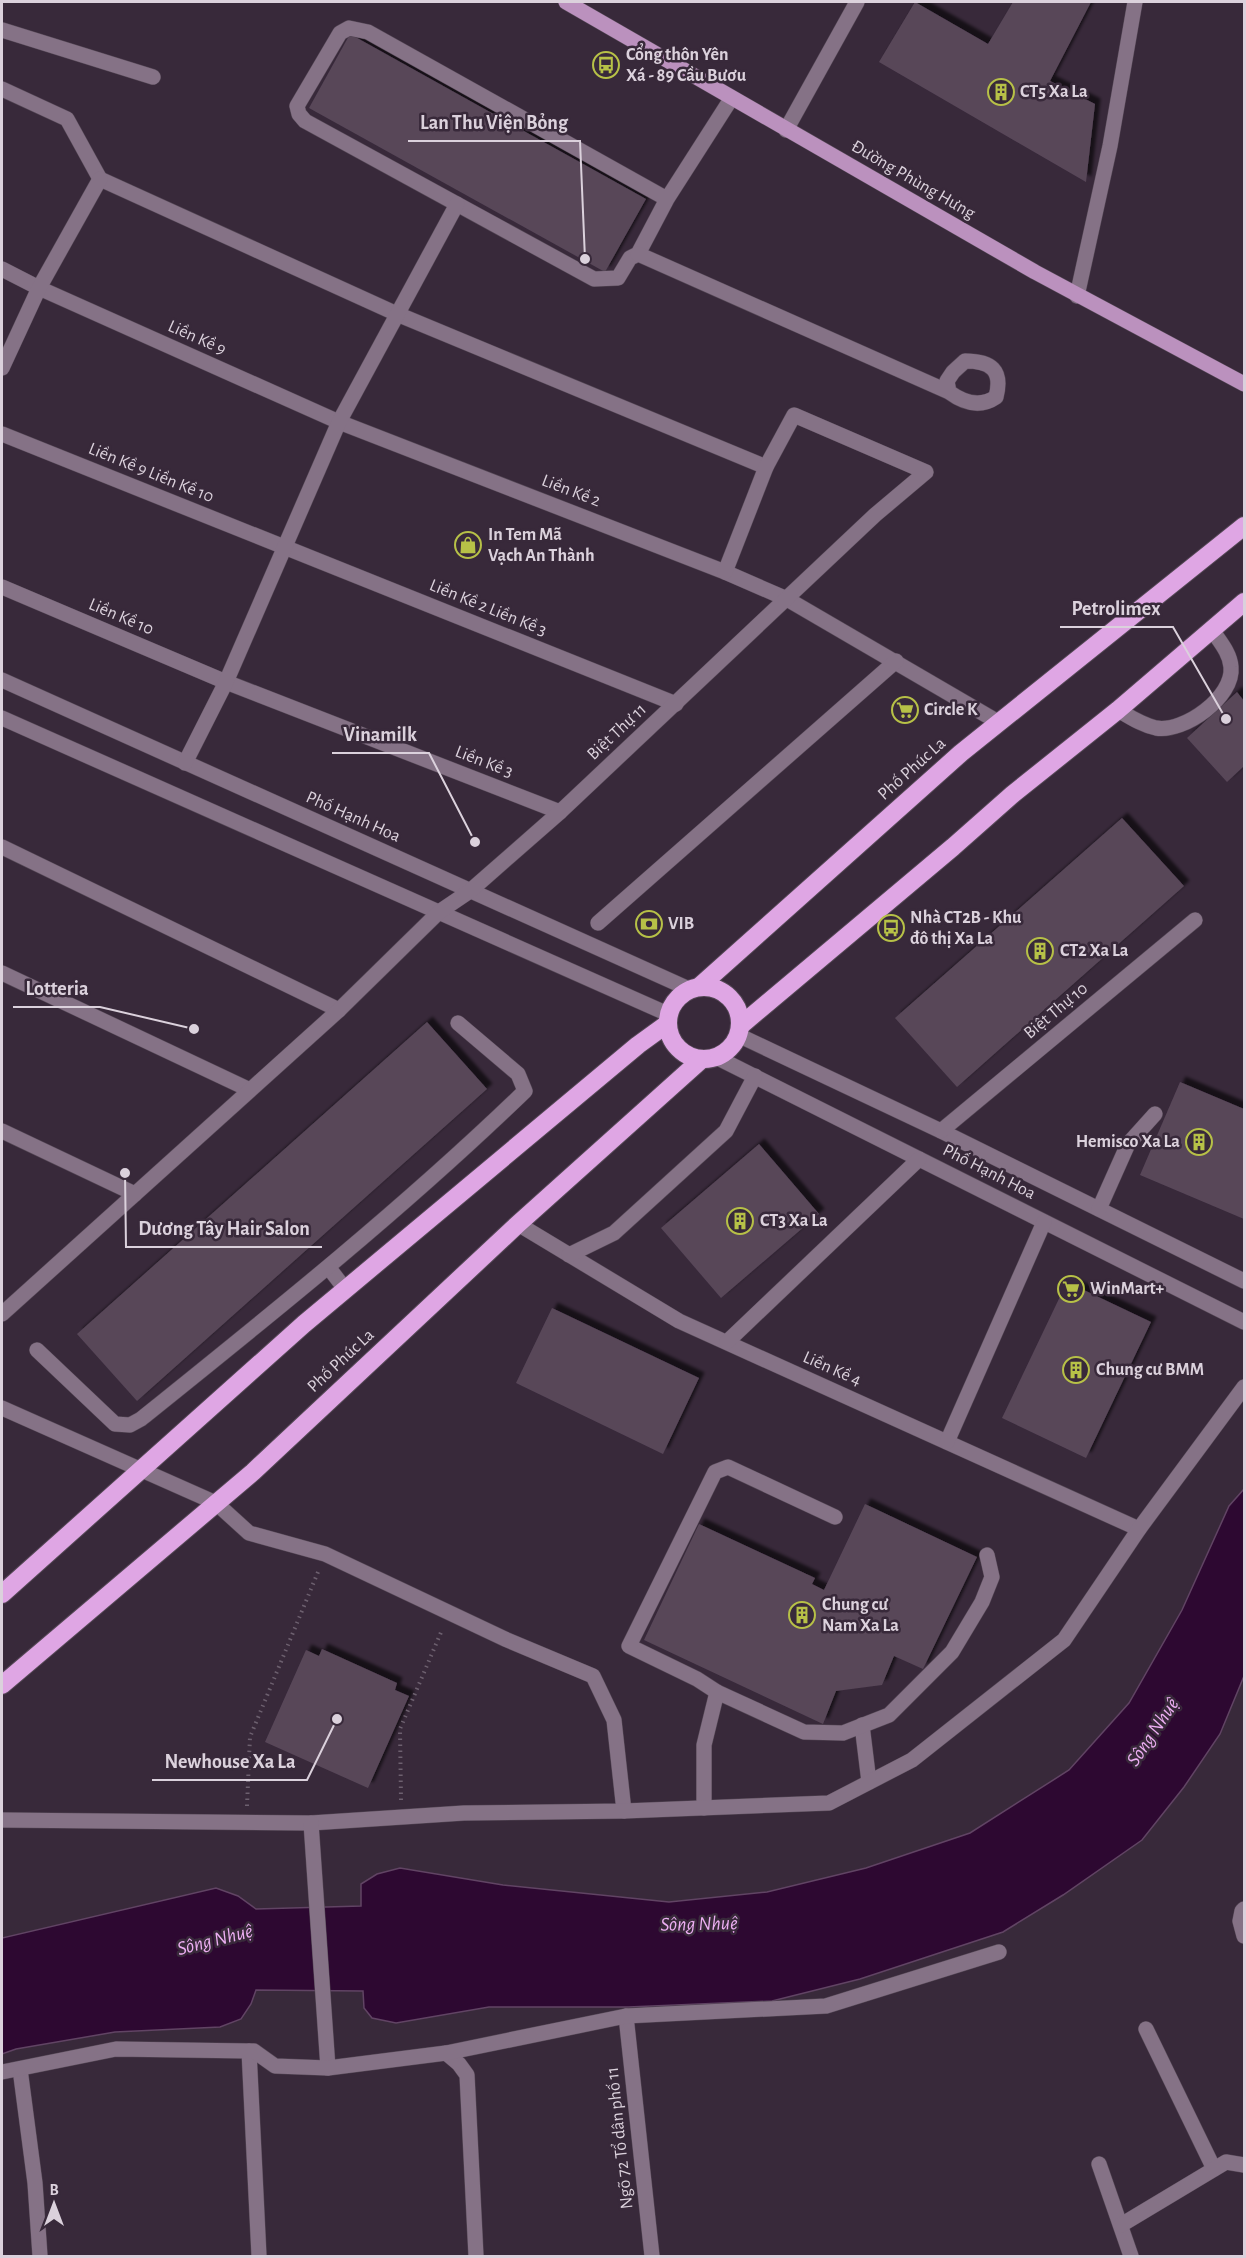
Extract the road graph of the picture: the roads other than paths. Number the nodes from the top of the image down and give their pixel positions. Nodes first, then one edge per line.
1 (566, 2) edge
2 (857, 2) edge
3 (1135, 2) edge
4 (2, 30) edge
5 (153, 77) dead end
6 (2, 89) edge
7 (731, 99) junction
8 (786, 130) junction
9 (100, 179) junction
10 (668, 199) junction
11 (458, 204) junction
12 (638, 255) junction
13 (2, 269) edge
14 (39, 288) junction
15 (1077, 296) junction
16 (398, 314) junction
17 (2, 368) edge
18 (1245, 384) edge
19 (949, 392) dead end
20 (339, 422) junction
21 (2, 434) edge
22 (766, 467) junction
23 (1245, 526) edge
24 (286, 547) junction
25 (725, 572) junction
26 (2, 587) edge
27 (787, 599) junction
28 (1245, 602) edge
29 (1212, 630) junction
30 (896, 661) junction
31 (2, 680) edge
32 (226, 682) junction
33 (676, 704) junction
34 (1118, 710) junction
35 (2, 718) edge
36 (998, 722) junction
37 (185, 763) junction
38 (560, 813) junction
39 (2, 847) edge
40 (470, 891) junction
41 (439, 912) junction
42 (1195, 920) dead end
43 (598, 922) dead end
44 (2, 973) edge
45 (695, 988) junction
46 (339, 1010) junction
47 (667, 1019) junction
48 (458, 1023) dead end
49 (739, 1030) junction
50 (709, 1058) junction
51 (755, 1076) junction
52 (250, 1090) junction
53 (1155, 1114) dead end
54 (2, 1131) edge
55 (942, 1131) junction
56 (919, 1159) junction
57 (135, 1194) junction
58 (1099, 1209) junction
59 (1044, 1222) junction
60 (519, 1224) junction
61 (569, 1255) junction
62 (329, 1268) junction
63 (1245, 1281) edge
64 (345, 1289) junction
65 (3, 1310) edge
66 (1245, 1322) edge
67 (727, 1342) junction
68 (37, 1350) dead end
69 (1245, 1387) edge
70 (2, 1408) edge
71 (947, 1442) junction
72 (140, 1470) junction
73 (216, 1503) junction
74 (835, 1516) dead end
75 (1139, 1530) junction
76 (987, 1555) dead end
77 (2, 1594) edge
78 (2, 1685) edge
79 (717, 1692) junction
80 (862, 1725) junction
81 (869, 1782) junction
82 (704, 1808) junction
83 (624, 1811) junction
84 (2, 1820) edge
85 (311, 1823) junction
86 (1245, 1909) edge
87 (1245, 1936) edge
88 (999, 1952) dead end
89 (626, 2016) junction
90 (1146, 2029) dead end
91 (249, 2051) junction
92 (446, 2054) junction
93 (328, 2068) junction
94 (20, 2069) junction
95 (2, 2072) edge
96 (1099, 2164) dead end
97 (1245, 2165) edge
98 (1214, 2169) junction
99 (1121, 2225) junction
100 (40, 2256) edge
101 (259, 2256) edge
102 (476, 2256) edge
103 (652, 2256) edge
104 (1131, 2256) edge

1 - 7 main road, Đường Phùng Hưng
2 - 8 street
3 - 15 street
4 - 5 street
6 - 9 street
7 - 8 main road, Đường Phùng Hưng
7 - 10 street
8 - 15 main road, Đường Phùng Hưng
9 - 14 street
9 - 16 street
10 - 11 street
10 - 12 street
11 - 12 street
11 - 16 street
12 - 19 street
13 - 14 street, Liền Kề 9
14 - 17 street
14 - 20 street, Liền Kề 9
15 - 18 main road, Đường Phùng Hưng
16 - 20 street
16 - 22 street
20 - 24 street
20 - 25 street, Liền Kề 2
21 - 24 street, Liền Kề 9 Liền Kề 10
22 - 25 street
22 - 27 street, Biệt Thự 11
23 - 36 highway, Phố Phúc La
24 - 32 street
24 - 33 street, Liền Kề 2 Liền Kề 3
25 - 27 street, Liền Kề 2
26 - 32 street, Liền Kề 10
27 - 30 street, Liền Kề 2
27 - 33 street, Biệt Thự 11
28 - 29 highway
29 - 34 highway
29 - 34 street
30 - 36 street, Liền Kề 2
30 - 43 street
31 - 37 street, Phố Hạnh Hoa
32 - 37 street
32 - 38 street, Liền Kề 3
33 - 38 street, Biệt Thự 11
34 - 49 highway
35 - 41 street
36 - 45 highway, Phố Phúc La
37 - 40 street, Phố Hạnh Hoa
38 - 40 street, Biệt Thự 11
39 - 46 street
40 - 41 street, Biệt Thự 11
40 - 45 street, Phố Hạnh Hoa
41 - 46 street, Biệt Thự 11
41 - 47 street
42 - 55 street, Biệt Thự 10
44 - 52 street
45 - 47 highway
45 - 49 highway
46 - 52 street, Biệt Thự 11
47 - 50 highway
47 - 64 highway
48 - 62 street
49 - 50 highway
49 - 55 street, Phố Hạnh Hoa
50 - 51 street, Phố Hạnh Hoa
50 - 60 highway, Phố Phúc La
51 - 56 street, Phố Hạnh Hoa
51 - 61 street
52 - 57 street, Biệt Thự 11
53 - 58 street
54 - 57 street
55 - 58 street, Phố Hạnh Hoa
56 - 59 street, Phố Hạnh Hoa
56 - 67 street
57 - 65 street, Biệt Thự 11
58 - 63 street, Phố Hạnh Hoa
59 - 66 street, Phố Hạnh Hoa
59 - 71 street
60 - 61 street, Liền Kề 4
60 - 73 highway, Phố Phúc La
61 - 67 street, Liền Kề 4
62 - 64 street
62 - 68 street
64 - 72 highway
67 - 71 street, Liền Kề 4
69 - 75 street
70 - 72 street
71 - 75 street, Liền Kề 4
72 - 73 street
72 - 77 highway
73 - 78 highway, Phố Phúc La
73 - 83 street
74 - 79 street
75 - 81 street
76 - 80 street
79 - 80 street
79 - 82 street
80 - 81 street
81 - 82 street
82 - 83 street
83 - 85 street
84 - 85 street
85 - 93 street
86 - 87 street
88 - 89 street
89 - 92 street
89 - 103 street, Ngõ 72 Tổ dân phố 11
90 - 98 street
91 - 93 street
91 - 94 street
91 - 101 street
92 - 93 street
92 - 102 street
94 - 95 street
94 - 100 street
96 - 99 street
97 - 98 street
98 - 99 street
99 - 104 street

